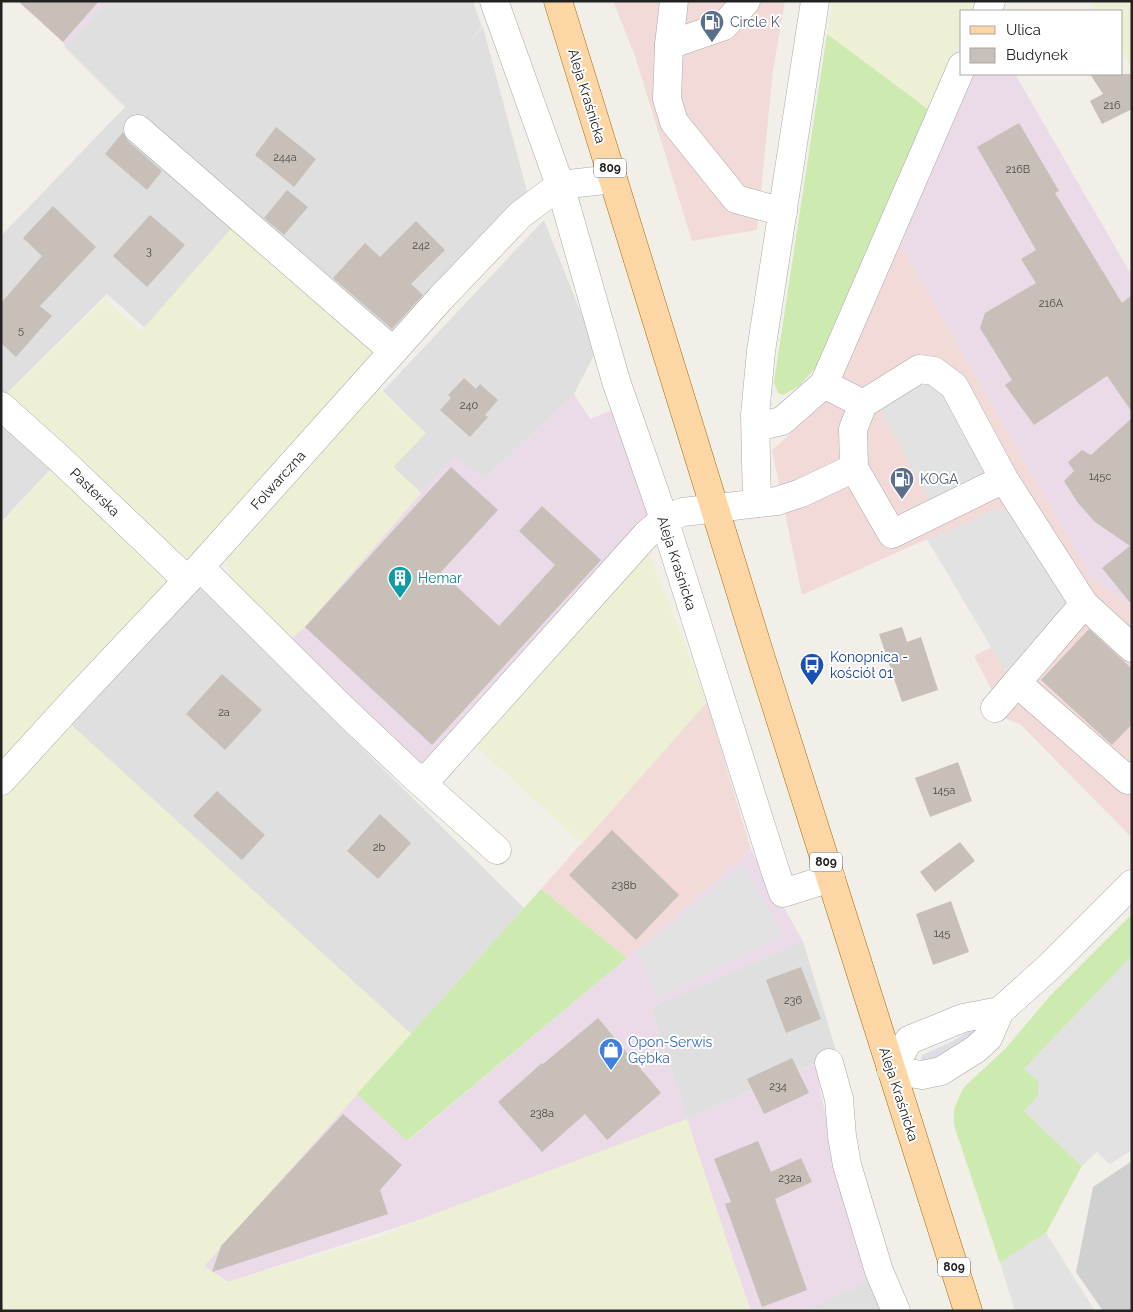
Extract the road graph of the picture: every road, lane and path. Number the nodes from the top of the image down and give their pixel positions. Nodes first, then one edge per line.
1 (494, 1) edge
2 (558, 1) edge
3 (674, 1) edge
4 (746, 1) edge
5 (815, 1) edge
6 (669, 45) junction
7 (960, 71) edge
8 (138, 129) dead end
9 (613, 179) junction
10 (560, 185) junction
11 (783, 212) junction
12 (393, 351) junction
13 (824, 384) junction
14 (863, 404) junction
15 (1, 406) edge
16 (756, 428) junction
17 (854, 468) junction
18 (1004, 479) junction
19 (757, 503) junction
20 (716, 508) junction
21 (664, 519) junction
22 (193, 574) junction
23 (1084, 604) junction
24 (1127, 635) edge
25 (1017, 683) junction
26 (995, 708) dead end
27 (1132, 776) edge
28 (416, 778) junction
29 (1, 781) edge
30 (497, 850) dead end
31 (831, 878) junction
32 (1132, 884) edge
33 (1000, 1011) junction
34 (829, 1063) dead end
35 (891, 1070) junction
36 (896, 1311) edge
37 (968, 1311) edge

1 - 10 street, Aleja Kraśnicka
2 - 9 main road, Aleja Kraśnicka / 809
3 - 6 street
4 - 6 street
5 - 11 street
6 - 11 street
7 - 13 street
8 - 12 street
9 - 10 street
9 - 20 main road, Aleja Kraśnicka / 809
10 - 12 street, Folwarczna
10 - 21 street, Aleja Kraśnicka
11 - 16 street
12 - 22 street, Folwarczna
13 - 14 street
13 - 16 street
14 - 17 street
14 - 18 street
15 - 22 street, Pasterska
16 - 19 street
17 - 18 street
17 - 19 street
18 - 23 street
19 - 20 street
20 - 21 street
20 - 31 main road, Aleja Kraśnicka / 809
21 - 28 street
21 - 31 street, Aleja Kraśnicka
22 - 28 street, Pasterska
22 - 29 street, Folwarczna
23 - 24 street
23 - 25 street
25 - 26 street
25 - 27 street
28 - 30 street, Pasterska
31 - 35 main road, Aleja Kraśnicka / 809
32 - 33 street
33 - 35 street
33 - 35 street
34 - 36 street
35 - 37 main road, Aleja Kraśnicka / 809

